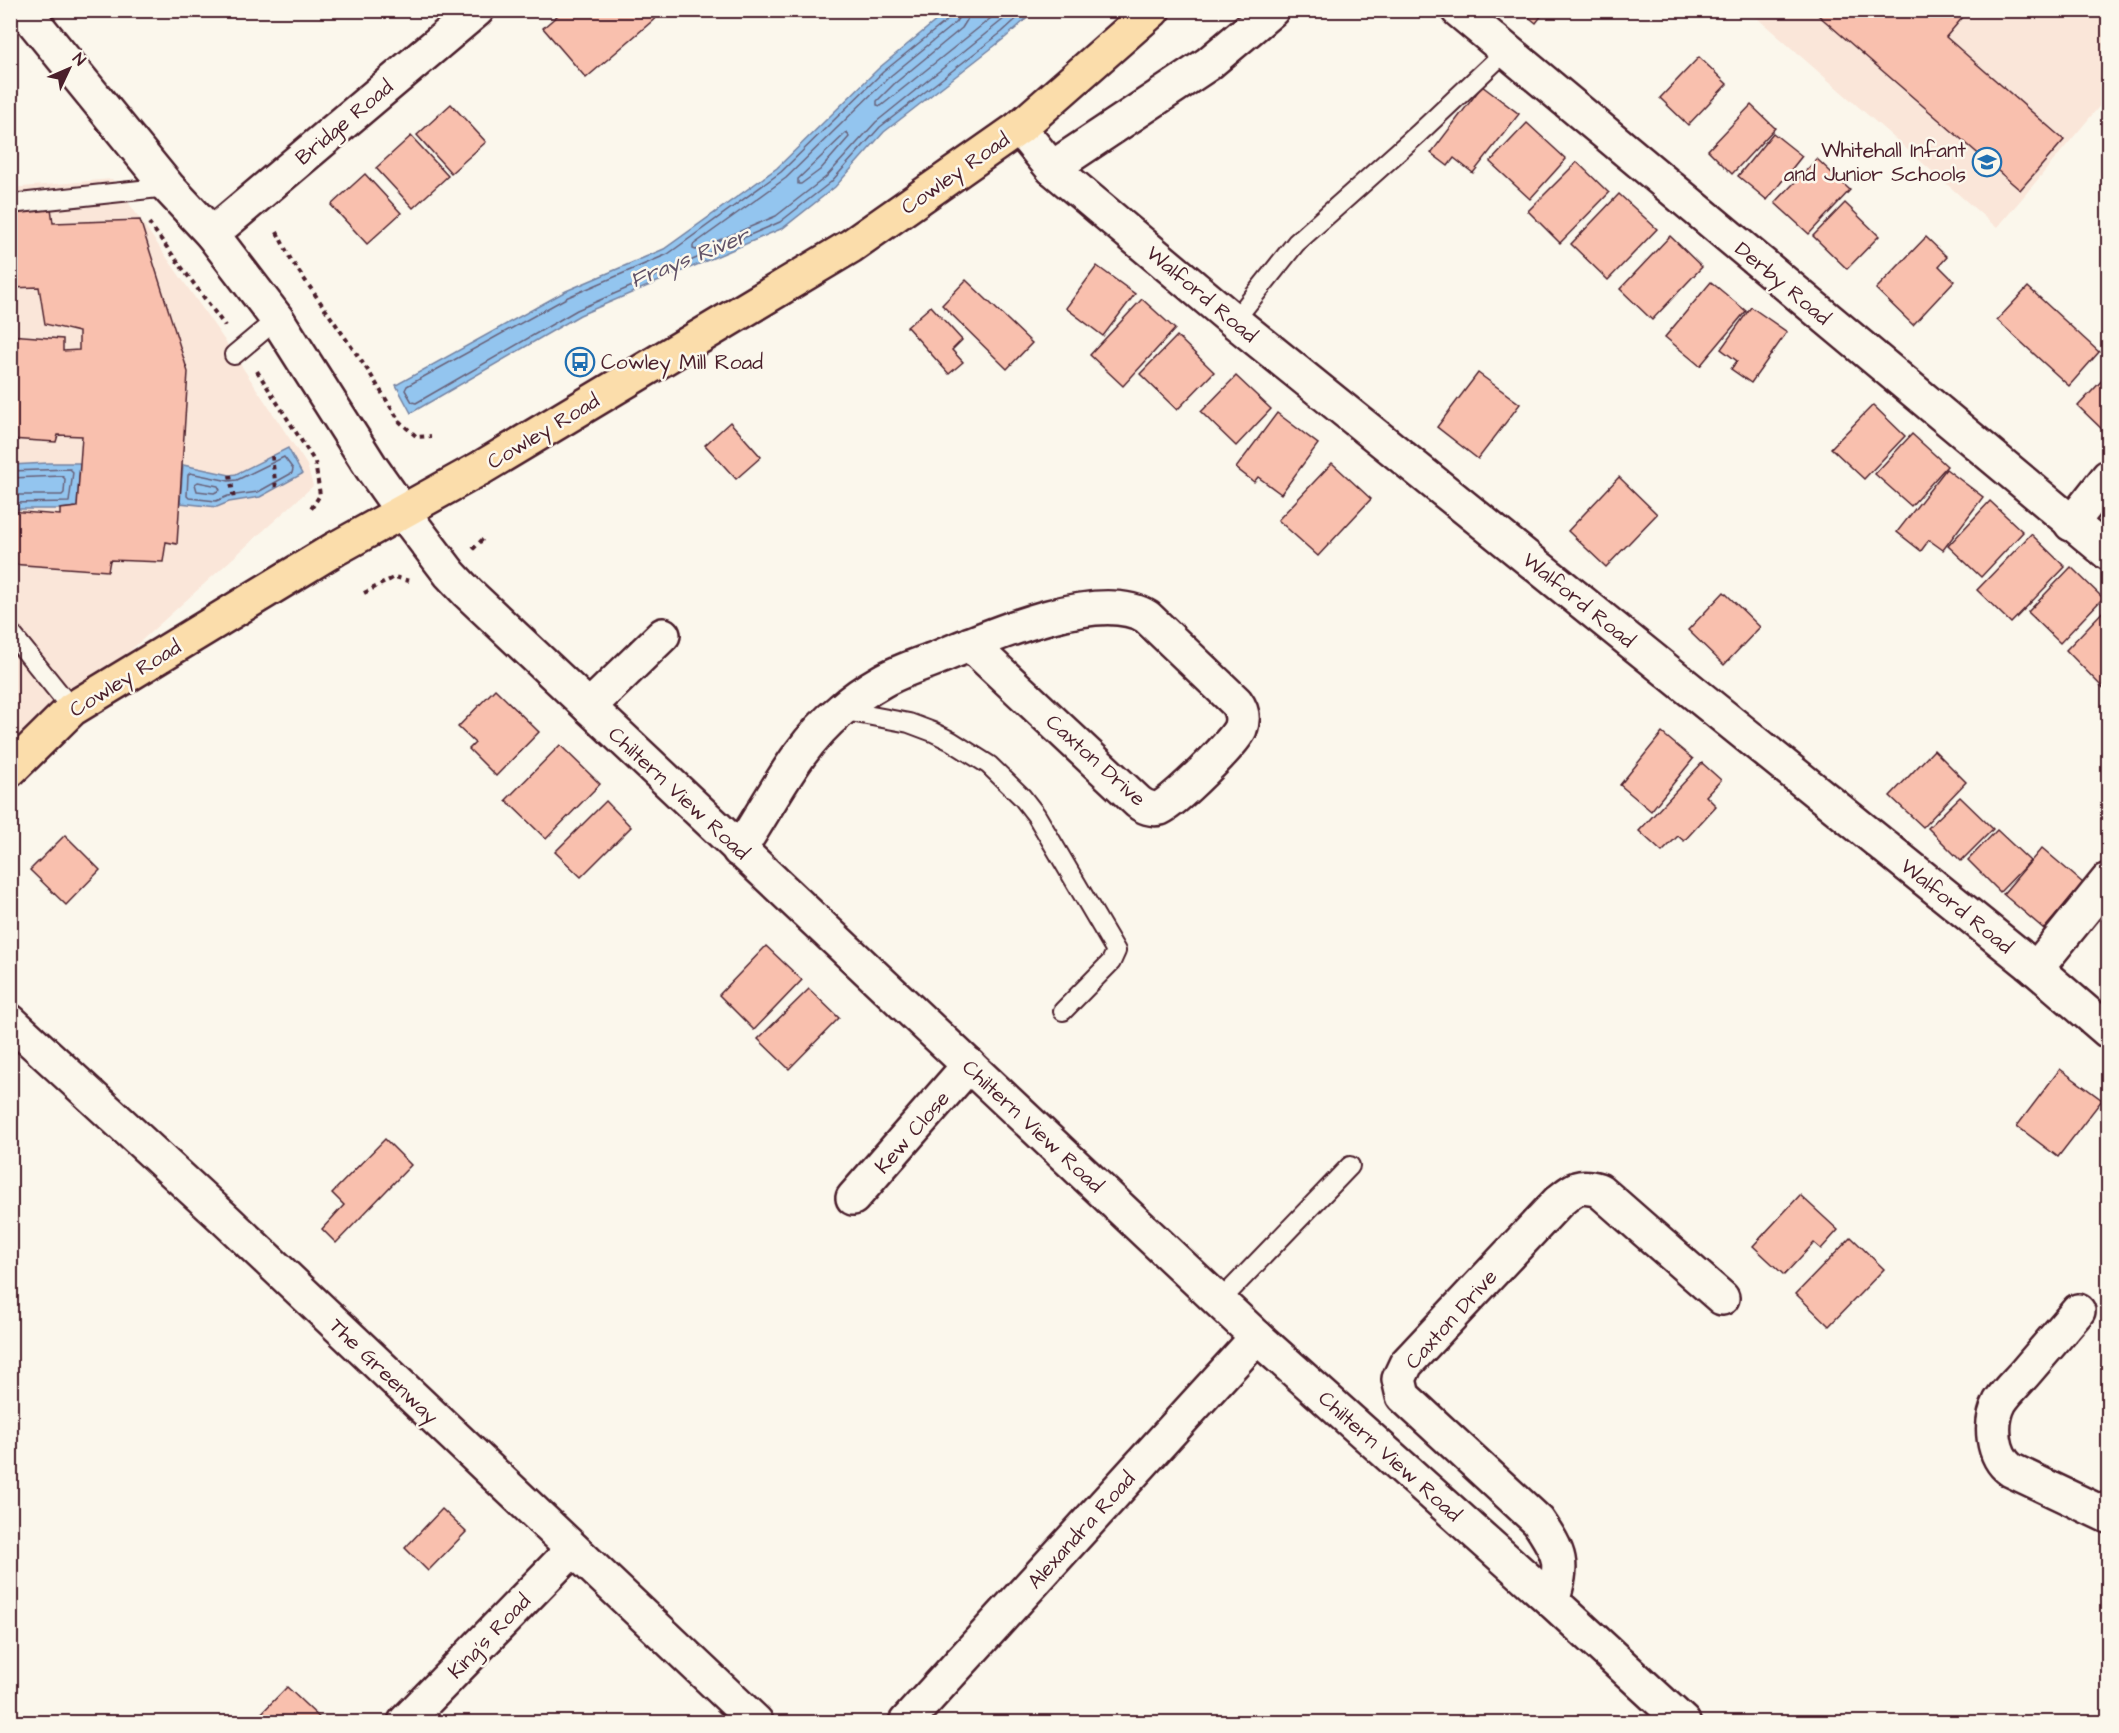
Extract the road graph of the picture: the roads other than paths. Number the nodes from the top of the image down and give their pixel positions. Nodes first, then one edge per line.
1 (24, 10) edge
2 (477, 10) edge
3 (1154, 10) edge
4 (1272, 10) edge
5 (1458, 10) edge
6 (1506, 51) junction
7 (1018, 128) junction
8 (1052, 168) junction
9 (168, 187) junction
10 (10, 204) edge
11 (212, 234) junction
12 (277, 319) junction
13 (1234, 321) junction
14 (234, 355) dead end
15 (2109, 477) edge
16 (402, 511) junction
17 (2071, 524) junction
18 (2109, 553) edge
19 (10, 632) edge
20 (663, 635) dead end
21 (970, 644) junction
22 (589, 707) junction
23 (72, 709) junction
24 (840, 710) junction
25 (10, 770) edge
26 (739, 850) junction
27 (2109, 880) edge
28 (2036, 969) junction
29 (1063, 1011) dead end
30 (10, 1021) edge
31 (2109, 1031) edge
32 (969, 1065) junction
33 (1350, 1166) dead end
34 (853, 1198) dead end
35 (1722, 1298) dead end
36 (1219, 1302) junction
37 (2078, 1311) dead end
38 (1257, 1337) junction
39 (2109, 1516) edge
40 (573, 1550) junction
41 (1552, 1601) junction
42 (405, 1722) edge
43 (756, 1722) edge
44 (906, 1722) edge
45 (1683, 1722) edge

1 - 9 street
2 - 11 street, Bridge Road
3 - 7 main road, Cowley Road
4 - 8 street
5 - 6 street, Derby Road
6 - 13 lane
6 - 17 street, Derby Road
7 - 8 street, Walford Road
7 - 16 main road, Cowley Road
8 - 13 street, Walford Road
9 - 10 lane
9 - 11 street
11 - 12 street
12 - 14 lane
12 - 16 street
13 - 28 street, Walford Road
15 - 17 street
16 - 22 street, Chiltern View Road
16 - 23 main road, Cowley Road
17 - 18 street, Derby Road
19 - 23 lane
20 - 22 street
21 - 21 street, Caxton Drive
21 - 24 street, Caxton Drive
22 - 26 street, Chiltern View Road
23 - 25 main road, Cowley Road
24 - 26 street, Caxton Drive
24 - 29 lane
26 - 32 street, Chiltern View Road
27 - 28 street
28 - 31 street, Walford Road
30 - 40 street, The Greenway
32 - 34 street, Kew Close
32 - 36 street, Chiltern View Road
33 - 36 lane
35 - 41 street, Caxton Drive
36 - 38 street, Chiltern View Road
37 - 39 street
38 - 41 street, Chiltern View Road
38 - 44 street, Alexandra Road
40 - 42 street, King's Road
40 - 43 street, The Greenway
41 - 45 street, Chiltern View Road

